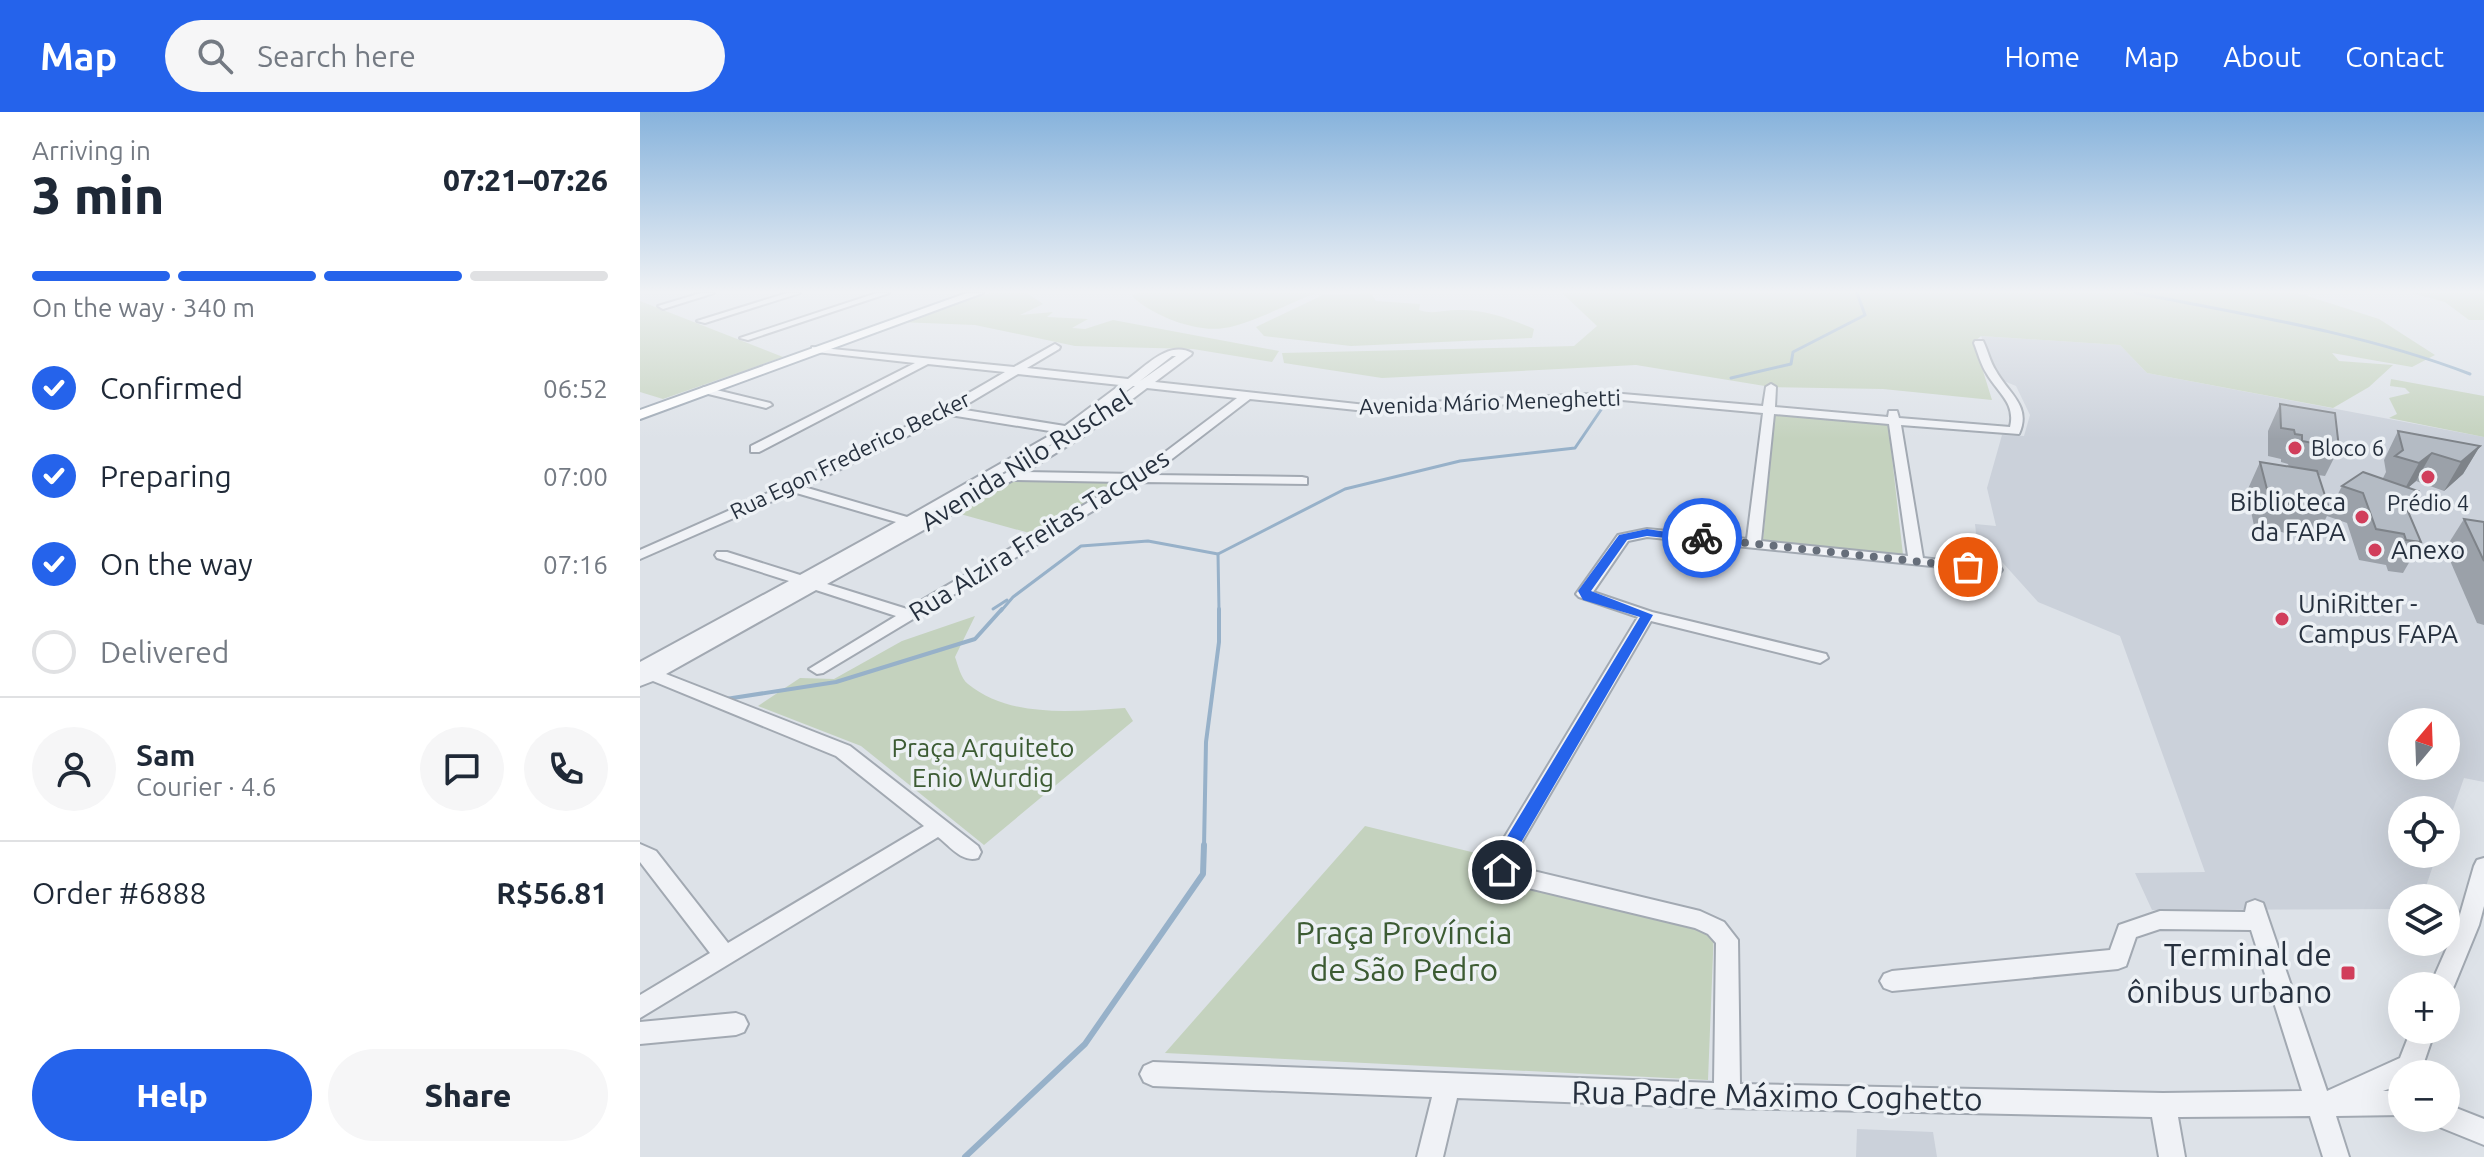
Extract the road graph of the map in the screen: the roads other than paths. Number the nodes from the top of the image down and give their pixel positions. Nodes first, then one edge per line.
1 (836, 342) edge
2 (832, 343) junction
3 (1979, 343) dead end
4 (1055, 347) dead end
5 (816, 349) junction
6 (932, 357) junction
7 (1019, 367) junction
8 (1142, 381) junction
9 (1771, 387) dead end
10 (704, 390) junction
11 (1250, 393) junction
12 (766, 405) dead end
13 (1769, 406) junction
14 (948, 411) junction
15 (641, 412) edge
16 (1893, 416) junction
17 (1067, 430) junction
18 (1081, 432) junction
19 (755, 449) dead end
20 (993, 475) junction
21 (1011, 476) junction
22 (1139, 478) junction
23 (1302, 481) dead end
24 (792, 488) junction
25 (915, 523) junction
26 (1754, 544) junction
27 (640, 555) edge
28 (722, 555) dead end
29 (1916, 561) junction
30 (1995, 570) dead end
31 (808, 582) junction
32 (910, 615) junction
33 (1647, 615) junction
34 (1820, 658) dead end
35 (817, 669) dead end
36 (643, 674) edge
37 (940, 826) junction
38 (640, 852) edge
39 (971, 852) dead end
40 (2484, 866) edge
41 (2476, 929) edge
42 (725, 956) junction
43 (2450, 972) edge
44 (1892, 981) dead end
45 (640, 1007) edge
46 (736, 1024) dead end
47 (640, 1033) edge
48 (1153, 1074) dead end
49 (2388, 1080) edge
50 (1447, 1086) junction
51 (1727, 1096) junction
52 (2388, 1104) edge
53 (2163, 1105) junction
54 (2321, 1106) junction
55 (2460, 1123) edge
56 (2484, 1132) edge
57 (1430, 1157) edge
58 (2172, 1157) edge
59 (2336, 1157) edge

1 - 2 main road
2 - 5 main road
2 - 6 street, Avenida Mário Meneghetti
3 - 16 street, Avenida Mário Meneghetti
4 - 7 street, Rua Egon Frederico Becker
5 - 6 street, Avenida Mário Meneghetti
5 - 10 main road
6 - 7 street, Avenida Mário Meneghetti
6 - 19 street
7 - 8 street, Avenida Mário Meneghetti
7 - 14 street, Rua Egon Frederico Becker
8 - 11 street, Avenida Mário Meneghetti
8 - 17 street, Avenida Nilo Ruschel
8 - 18 street, Avenida Nilo Ruschel
9 - 13 street
10 - 12 street
10 - 15 main road
11 - 13 street, Avenida Mário Meneghetti
11 - 22 street, Rua Alzira Freitas Tacques
13 - 16 street, Avenida Mário Meneghetti
13 - 26 street
14 - 17 street
14 - 24 street, Rua Egon Frederico Becker
16 - 29 street
17 - 18 street
17 - 20 street, Avenida Nilo Ruschel
18 - 21 street, Avenida Nilo Ruschel
20 - 21 street
20 - 25 street, Avenida Nilo Ruschel
21 - 22 street
21 - 25 street, Avenida Nilo Ruschel
22 - 23 street
22 - 32 street, Rua Alzira Freitas Tacques
24 - 25 street
24 - 27 street, Rua Egon Frederico Becker
25 - 31 street, Avenida Nilo Ruschel
26 - 29 street
26 - 33 street
28 - 31 street
29 - 30 street
31 - 32 street
31 - 36 street, Avenida Nilo Ruschel
32 - 35 street, Rua Alzira Freitas Tacques
33 - 34 street
33 - 51 street
36 - 37 street
37 - 39 street
37 - 42 street
38 - 42 street
40 - 41 street
41 - 43 street
42 - 45 street
44 - 54 street
46 - 47 street
48 - 50 street, Rua Padre Máximo Coghetto
49 - 54 street
50 - 51 street, Rua Padre Máximo Coghetto
50 - 57 street
51 - 53 street, Rua Padre Máximo Coghetto
52 - 54 street, Rua Padre Máximo Coghetto
53 - 54 street, Rua Padre Máximo Coghetto
53 - 58 street
54 - 59 street
55 - 56 street

